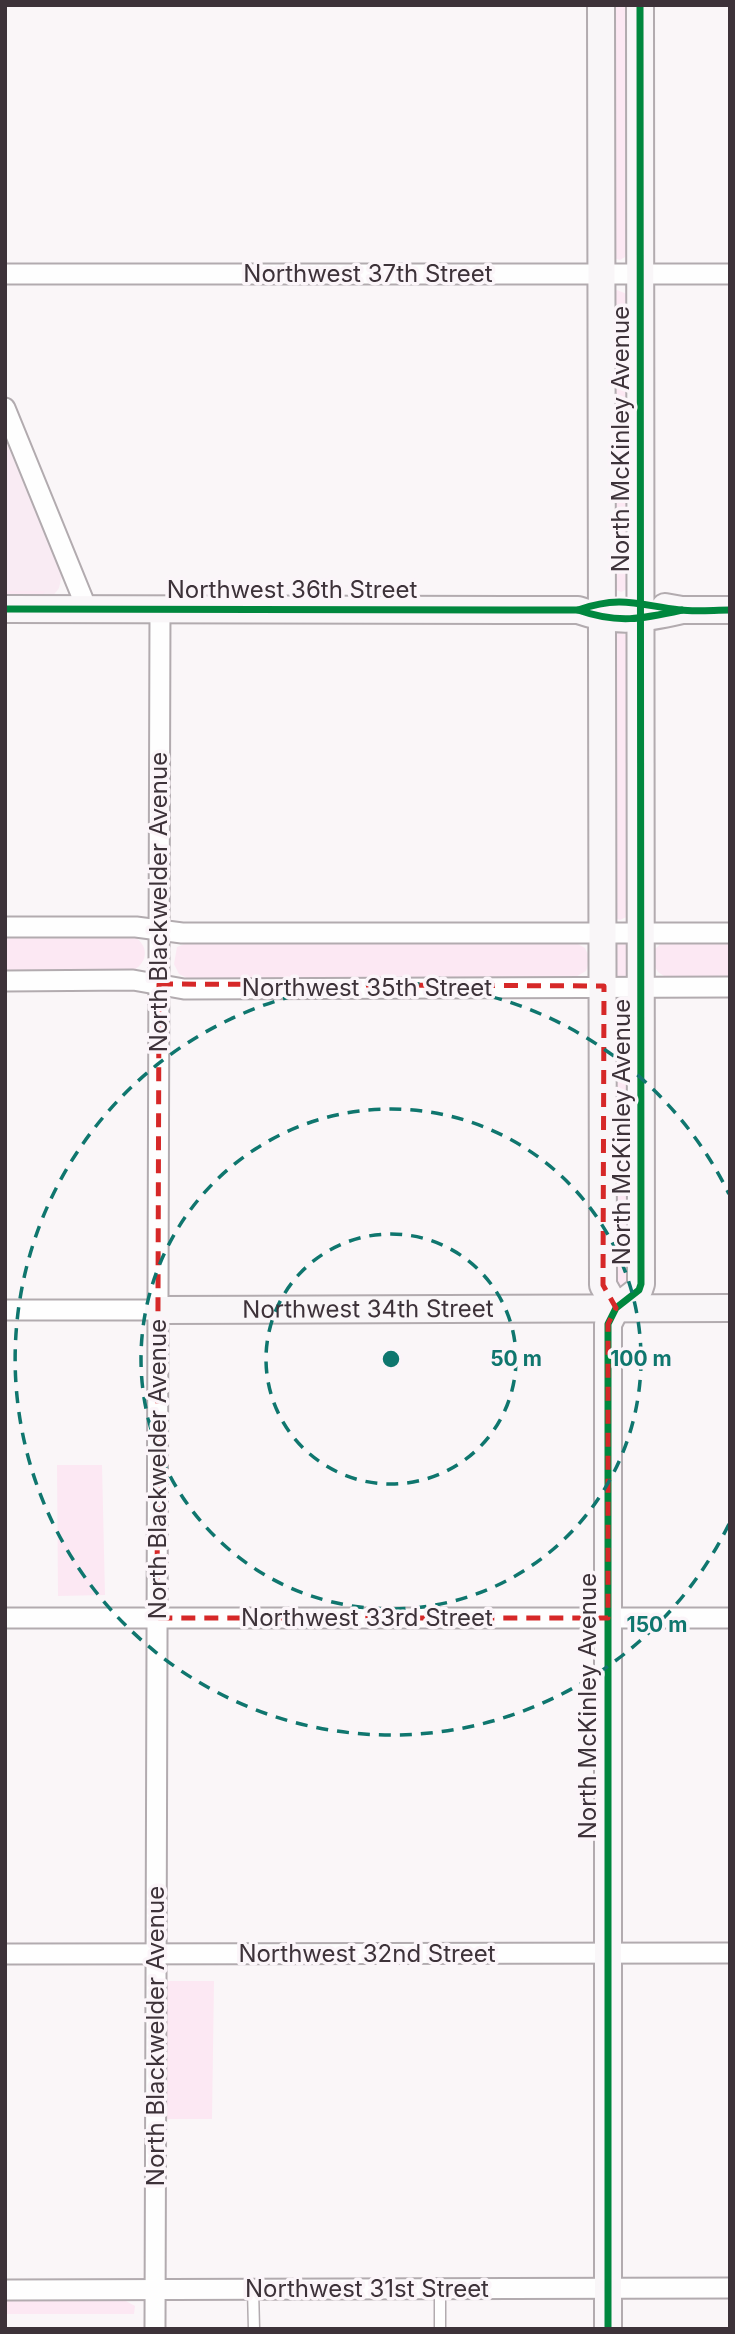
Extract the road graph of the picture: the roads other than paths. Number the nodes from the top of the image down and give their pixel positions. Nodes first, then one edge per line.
1 (601, 5) edge
2 (639, 5) edge
3 (602, 273) junction
4 (5, 274) edge
5 (640, 274) junction
6 (730, 274) edge
7 (5, 408) edge
8 (5, 609) edge
9 (87, 609) junction
10 (160, 609) junction
11 (594, 610) junction
12 (730, 610) edge
13 (640, 611) junction
14 (5, 927) edge
15 (159, 930) junction
16 (603, 933) junction
17 (642, 933) junction
18 (730, 933) edge
19 (5, 981) edge
20 (159, 984) junction
21 (604, 986) junction
22 (640, 986) junction
23 (730, 987) edge
24 (616, 1308) junction
25 (730, 1308) edge
26 (5, 1310) edge
27 (158, 1310) junction
28 (5, 1618) edge
29 (157, 1618) junction
30 (608, 1618) junction
31 (730, 1618) edge
32 (608, 1953) junction
33 (730, 1953) edge
34 (5, 1954) edge
35 (156, 1954) junction
36 (730, 2288) edge
37 (253, 2289) junction
38 (440, 2289) junction
39 (608, 2289) junction
40 (5, 2290) edge
41 (155, 2290) junction
42 (155, 2329) edge
43 (254, 2329) edge
44 (440, 2329) edge
45 (608, 2329) edge

1 - 3 street, North McKinley Avenue
2 - 5 street, North McKinley Avenue
3 - 4 street, Northwest 37th Street
3 - 5 street, Northwest 37th Street
3 - 11 street, North McKinley Avenue
5 - 6 street, Northwest 37th Street
5 - 13 street, North McKinley Avenue
7 - 9 street
8 - 9 street, Northwest 36th Street
9 - 10 street, Northwest 36th Street
10 - 11 street, Northwest 36th Street
10 - 15 street, North Blackwelder Avenue
11 - 13 street, Northwest 36th Street
11 - 16 street, North McKinley Avenue
12 - 13 street, Northwest 36th Street
13 - 17 street, North McKinley Avenue
14 - 15 street
15 - 16 street
15 - 20 street, North Blackwelder Avenue
16 - 17 street
16 - 21 street, North McKinley Avenue
17 - 18 street
17 - 22 street, North McKinley Avenue
19 - 20 street, Northwest 35th Street
20 - 21 street, Northwest 35th Street
20 - 27 street, North Blackwelder Avenue
21 - 22 street, Northwest 35th Street
21 - 24 street, North McKinley Avenue
22 - 23 street, Northwest 35th Street
22 - 24 street, North McKinley Avenue
24 - 25 street, Northwest 34th Street
24 - 27 street, Northwest 34th Street
24 - 30 street, North McKinley Avenue
26 - 27 street, Northwest 34th Street
27 - 29 street, North Blackwelder Avenue
28 - 29 street, Northwest 33rd Street
29 - 30 street, Northwest 33rd Street
29 - 35 street, North Blackwelder Avenue
30 - 31 street, Northwest 33rd Street
30 - 32 street, North McKinley Avenue
32 - 33 street, Northwest 32nd Street
32 - 35 street, Northwest 32nd Street
32 - 39 street, North McKinley Avenue
34 - 35 street, Northwest 32nd Street
35 - 41 street, North Blackwelder Avenue
36 - 39 street, Northwest 31st Street
37 - 38 street, Northwest 31st Street
37 - 41 street, Northwest 31st Street
37 - 43 lane
38 - 39 street, Northwest 31st Street
38 - 44 lane
39 - 45 street, North McKinley Avenue
40 - 41 street, Northwest 31st Street
41 - 42 street, North Blackwelder Avenue

